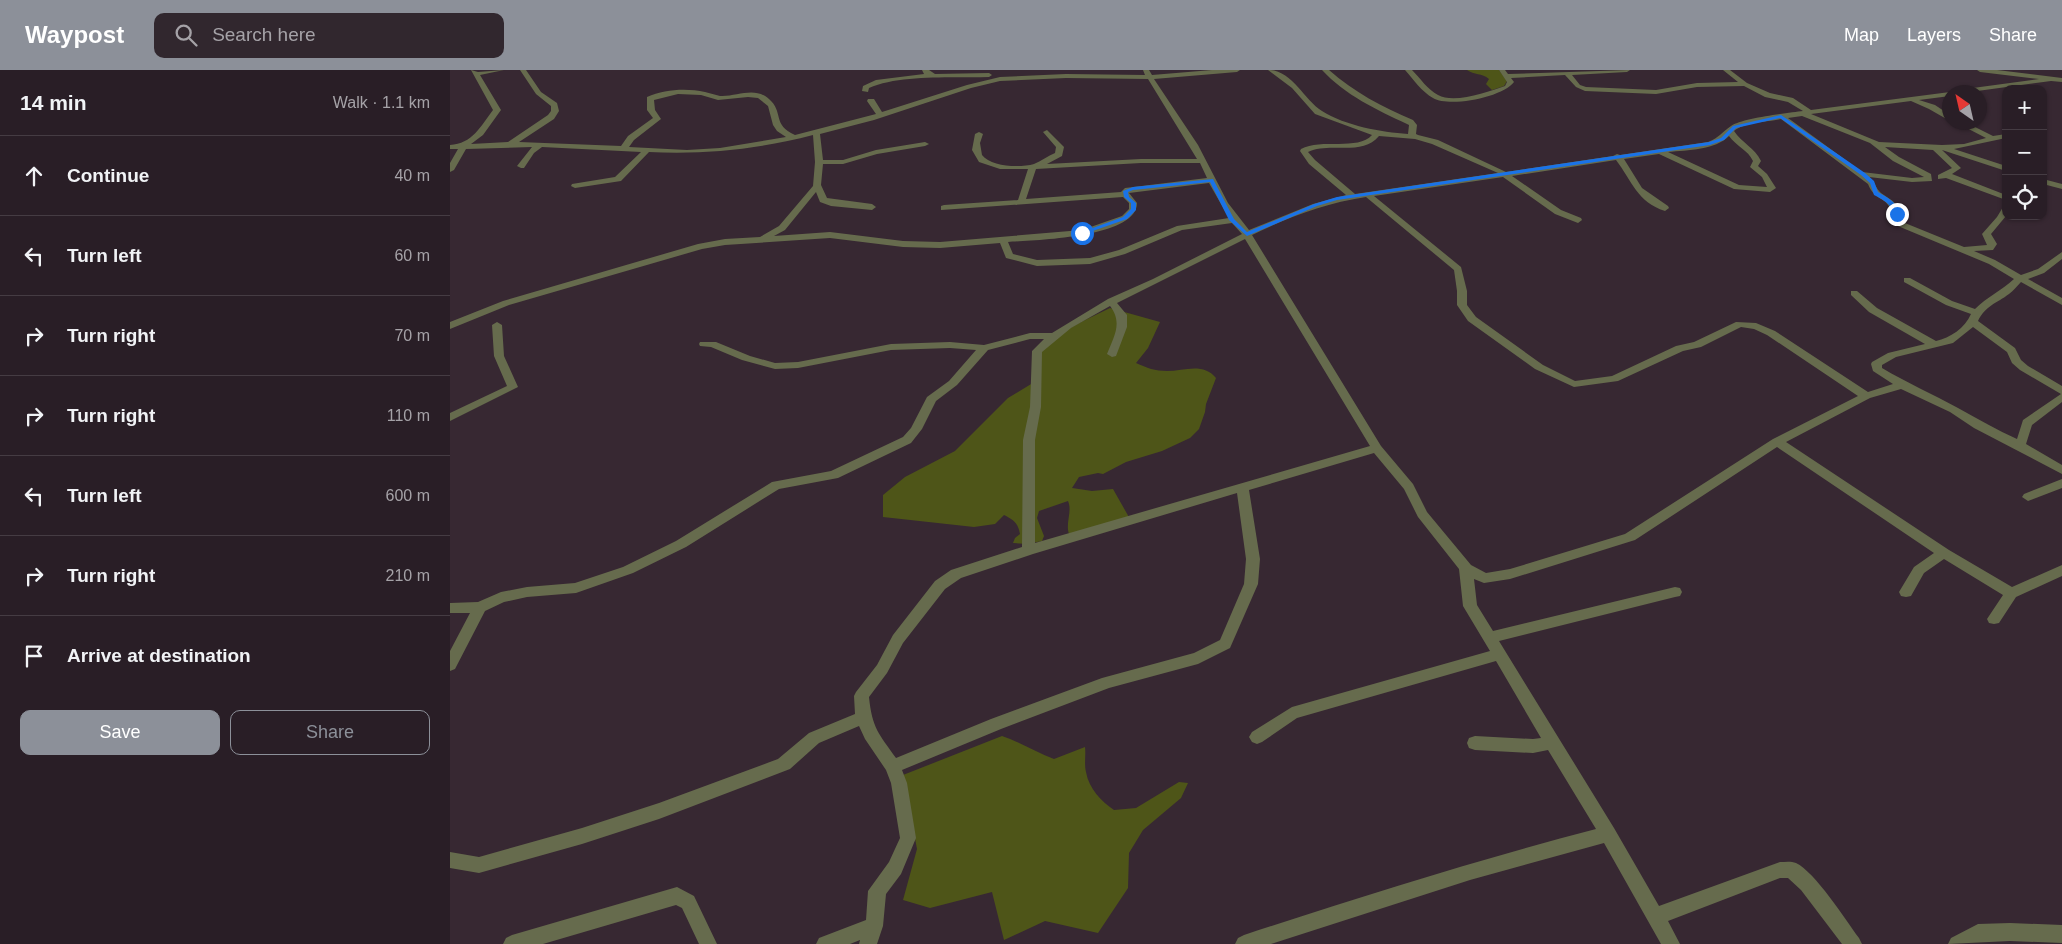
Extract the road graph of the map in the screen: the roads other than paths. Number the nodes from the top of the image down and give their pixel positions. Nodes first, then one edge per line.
1 (501, 70) edge
2 (523, 70) edge
3 (1237, 70) edge
4 (1271, 70) edge
5 (1325, 70) edge
6 (1408, 70) edge
7 (1502, 70) edge
8 (1627, 70) edge
9 (1726, 70) edge
10 (1980, 70) edge
11 (475, 72) edge
12 (927, 73) edge
13 (1148, 73) edge
14 (1567, 73) junction
15 (1733, 75) junction
16 (1508, 76) junction
17 (1000, 79) junction
18 (2048, 80) junction
19 (2062, 80) edge
20 (1744, 84) junction
21 (1697, 85) junction
22 (1987, 88) edge
23 (866, 91) dead end
24 (1942, 95) edge
25 (1911, 100) junction
26 (871, 101) dead end
27 (1806, 112) junction
28 (1942, 114) edge
29 (880, 115) junction
30 (1781, 116) junction
31 (1974, 130) edge
32 (1730, 131) junction
33 (816, 132) junction
34 (1047, 132) dead end
35 (979, 134) dead end
36 (1377, 134) junction
37 (2002, 136) edge
38 (1416, 137) junction
39 (794, 138) junction
40 (1990, 138) junction
41 (511, 144) junction
42 (925, 144) dead end
43 (1877, 144) junction
44 (540, 145) junction
45 (464, 146) junction
46 (1963, 146) junction
47 (450, 147) edge
48 (1938, 148) junction
49 (623, 150) junction
50 (647, 150) junction
51 (1660, 152) junction
52 (1617, 156) junction
53 (1965, 156) junction
54 (1202, 160) junction
55 (819, 162) junction
56 (521, 166) dead end
57 (1032, 168) junction
58 (2002, 168) edge
59 (450, 170) edge
60 (1506, 174) junction
61 (1863, 174) junction
62 (1946, 175) junction
63 (1929, 179) junction
64 (1212, 180) junction
65 (2047, 182) edge
66 (575, 186) dead end
67 (817, 186) junction
68 (2062, 187) edge
69 (1125, 194) junction
70 (1367, 194) junction
71 (1352, 196) junction
72 (2002, 196) edge
73 (1021, 202) junction
74 (872, 207) dead end
75 (944, 208) dead end
76 (1665, 208) dead end
77 (2002, 216) edge
78 (1232, 220) junction
79 (1578, 220) dead end
80 (1247, 234) junction
81 (763, 239) junction
82 (1003, 240) junction
83 (1958, 249) junction
84 (2062, 255) edge
85 (2019, 279) junction
86 (1907, 280) dead end
87 (1854, 293) dead end
88 (1111, 301) junction
89 (2062, 302) edge
90 (1975, 318) junction
91 (497, 325) dead end
92 (450, 326) edge
93 (1052, 336) junction
94 (704, 344) dead end
95 (1933, 344) junction
96 (984, 348) junction
97 (1112, 354) dead end
98 (1902, 385) junction
99 (2062, 391) edge
100 (1866, 396) junction
101 (2062, 397) edge
102 (450, 417) edge
103 (1777, 442) junction
104 (2018, 445) junction
105 (1377, 448) junction
106 (2062, 470) edge
107 (2062, 483) edge
108 (1242, 487) junction
109 (2028, 497) dead end
110 (1029, 550) junction
111 (1944, 553) junction
112 (1466, 568) junction
113 (2062, 570) edge
114 (1675, 592) dead end
115 (1906, 592) dead end
116 (2011, 593) junction
117 (480, 607) junction
118 (450, 608) edge
119 (1994, 619) dead end
120 (1489, 638) junction
121 (1500, 654) junction
122 (450, 665) edge
123 (863, 718) junction
124 (1256, 738) dead end
125 (1553, 742) junction
126 (1475, 743) dead end
127 (894, 767) junction
128 (1608, 834) junction
129 (450, 860) edge
130 (1656, 916) junction
131 (874, 926) junction
132 (2062, 934) edge
133 (512, 944) edge
134 (708, 944) edge
135 (824, 944) edge
136 (868, 944) edge
137 (1244, 944) edge
138 (1671, 944) edge
139 (1852, 944) edge
140 (1957, 944) edge

1 - 11 street
2 - 41 street
3 - 13 street
4 - 36 street
5 - 38 street
6 - 16 street
7 - 16 street
8 - 14 street
9 - 15 street
10 - 18 street
11 - 45 street
12 - 17 street
12 - 23 street
13 - 17 street
13 - 54 street
14 - 16 street
14 - 21 street
15 - 20 street
15 - 21 street
17 - 29 street
18 - 19 street
18 - 22 street
20 - 21 street
20 - 27 street
24 - 25 street
25 - 27 street
25 - 28 street
26 - 29 street
27 - 30 street
27 - 43 street
29 - 33 street
30 - 32 street
30 - 61 street
31 - 40 street
32 - 51 street
32 - 51 street
33 - 39 street
33 - 55 street
34 - 57 street
35 - 57 street
36 - 38 street
36 - 71 street
37 - 40 street
38 - 60 street
39 - 49 street
39 - 50 street
40 - 46 street
41 - 44 street
41 - 45 street
42 - 55 street
43 - 48 street
43 - 63 street
44 - 49 street
44 - 56 street
45 - 47 street
45 - 59 street
46 - 48 street
46 - 53 street
48 - 53 street
48 - 62 street
49 - 50 street
50 - 66 street
51 - 52 street
52 - 60 street
52 - 76 street
53 - 58 street
54 - 57 street
54 - 64 street
55 - 67 street
57 - 73 street
60 - 70 street
60 - 79 street
61 - 63 street
61 - 83 street
62 - 63 street
62 - 72 street
64 - 69 street
64 - 78 street
65 - 68 street
67 - 74 street
67 - 81 street
69 - 73 street
69 - 82 street
70 - 71 street
70 - 100 street
71 - 80 street
73 - 75 street
77 - 83 street
78 - 80 street
78 - 82 street
80 - 88 street
80 - 105 street
81 - 82 street
81 - 92 street
83 - 85 street
84 - 85 street
85 - 89 street
85 - 90 street
86 - 90 street
87 - 95 street
88 - 93 street
88 - 97 street
90 - 95 street
90 - 99 street
91 - 102 street
93 - 96 street
93 - 110 street
94 - 96 street
95 - 98 street
96 - 117 street
98 - 100 street
98 - 104 street
100 - 103 street
101 - 104 street
103 - 111 street
103 - 112 street
104 - 106 street
105 - 108 street
105 - 112 street
107 - 109 street
108 - 110 street
108 - 127 street
110 - 123 street
111 - 115 street
111 - 116 street
112 - 120 street
113 - 116 street
114 - 120 street
116 - 119 street
117 - 118 street
117 - 122 street
120 - 121 street
121 - 124 street
121 - 125 street
123 - 127 street
123 - 129 street
125 - 126 street
125 - 128 street
127 - 131 street
128 - 130 street
128 - 137 street
130 - 138 street
130 - 139 street
131 - 135 street
131 - 136 street
132 - 140 street
133 - 134 street

